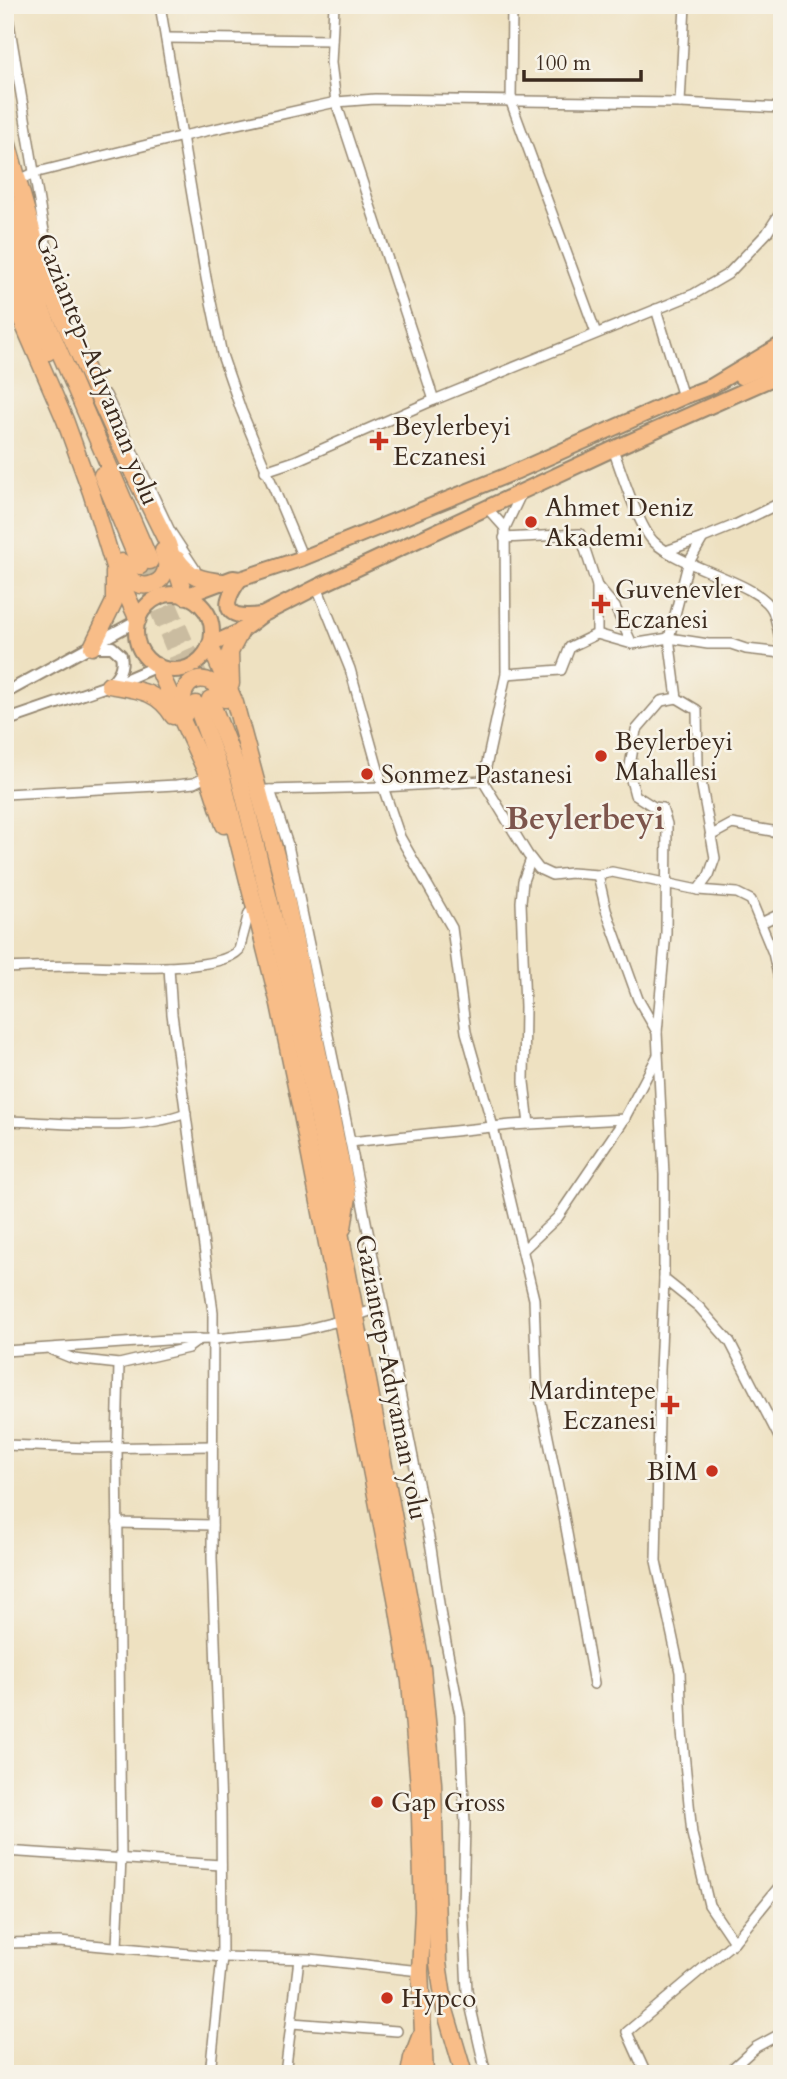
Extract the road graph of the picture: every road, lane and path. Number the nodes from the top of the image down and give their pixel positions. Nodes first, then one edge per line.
1 (6, 5) edge
2 (160, 5) edge
3 (334, 5) edge
4 (512, 5) edge
5 (685, 5) edge
6 (166, 38) junction
7 (332, 40) junction
8 (336, 102) junction
9 (511, 102) junction
10 (680, 103) junction
11 (782, 108) edge
12 (5, 134) edge
13 (183, 136) junction
14 (34, 173) junction
15 (17, 181) junction
16 (5, 193) edge
17 (782, 210) edge
18 (5, 243) edge
19 (5, 275) edge
20 (656, 309) junction
21 (596, 333) junction
22 (782, 344) edge
23 (782, 360) edge
24 (782, 377) edge
25 (712, 386) junction
26 (683, 397) junction
27 (434, 400) junction
28 (613, 450) junction
29 (265, 471) junction
30 (134, 475) junction
31 (523, 491) junction
32 (91, 492) junction
33 (782, 502) edge
34 (487, 508) junction
35 (504, 533) junction
36 (703, 538) junction
37 (168, 544) junction
38 (666, 551) junction
39 (303, 558) junction
40 (688, 564) junction
41 (114, 566) junction
42 (240, 579) junction
43 (205, 580) junction
44 (223, 582) junction
45 (597, 586) junction
46 (317, 587) junction
47 (185, 596) junction
48 (262, 615) junction
49 (138, 620) junction
50 (241, 631) junction
51 (597, 634) junction
52 (669, 639) junction
53 (632, 644) junction
54 (210, 645) junction
55 (92, 647) junction
56 (782, 648) edge
57 (782, 653) edge
58 (157, 666) junction
59 (506, 674) junction
60 (109, 685) junction
61 (5, 693) edge
62 (677, 698) junction
63 (203, 702) tunnel mouth
64 (235, 703) junction
65 (5, 721) edge
66 (201, 761) junction
67 (252, 766) junction
68 (208, 776) junction
69 (483, 781) junction
70 (383, 787) junction
71 (264, 790) junction
72 (5, 794) edge
73 (710, 836) junction
74 (782, 838) edge
75 (531, 859) junction
76 (598, 875) junction
77 (667, 884) junction
78 (698, 890) junction
79 (249, 913) junction
80 (782, 913) edge
81 (761, 923) junction
82 (169, 967) junction
83 (5, 968) edge
84 (782, 992) edge
85 (657, 1032) junction
86 (657, 1056) junction
87 (186, 1112) junction
88 (625, 1119) junction
89 (5, 1121) edge
90 (529, 1124) junction
91 (493, 1127) junction
92 (350, 1142) junction
93 (335, 1243) junction
94 (523, 1250) junction
95 (664, 1279) junction
96 (382, 1307) junction
97 (349, 1318) junction
98 (201, 1339) junction
99 (214, 1339) junction
100 (48, 1348) junction
101 (5, 1351) edge
102 (119, 1364) junction
103 (782, 1443) edge
104 (5, 1445) edge
105 (212, 1446) junction
106 (117, 1447) junction
107 (117, 1523) junction
108 (212, 1525) junction
109 (594, 1684) dead end
110 (5, 1851) edge
111 (121, 1857) junction
112 (221, 1865) junction
113 (782, 1883) edge
114 (734, 1941) junction
115 (5, 1942) edge
116 (117, 1947) junction
117 (222, 1957) junction
118 (299, 1959) junction
119 (420, 1971) junction
120 (292, 2023) junction
121 (424, 2028) junction
122 (397, 2031) dead end
123 (782, 2033) edge
124 (210, 2074) edge
125 (285, 2074) edge
126 (410, 2074) edge
127 (425, 2074) edge
128 (464, 2074) edge
129 (486, 2074) edge
130 (646, 2074) edge
131 (726, 2074) edge

1 - 14 street
2 - 6 street
3 - 7 street
4 - 9 street
5 - 10 street
6 - 7 street
6 - 13 street
7 - 8 street
8 - 9 street
8 - 13 street
8 - 27 street
9 - 10 street
9 - 21 street
10 - 11 street
12 - 15 highway
13 - 14 street
13 - 29 street
14 - 15 street
14 - 43 street
15 - 30 highway
16 - 18 highway, Gaziantep-Adıyaman yolu
17 - 20 street
19 - 32 highway
20 - 21 street
20 - 26 street
21 - 27 street
22 - 25 main road
23 - 25 main road
24 - 28 main road
25 - 26 main road
26 - 39 main road
27 - 29 street
28 - 31 main road
28 - 38 street
29 - 39 street
30 - 32 highway
30 - 37 highway
31 - 34 main road
31 - 35 street
32 - 41 highway
33 - 36 street
34 - 35 street
34 - 46 main road
35 - 45 street
35 - 59 street
36 - 38 street
36 - 40 street
37 - 43 highway
37 - 47 highway
38 - 40 street
39 - 42 main road
40 - 52 street
40 - 56 street
41 - 49 highway
41 - 55 highway
42 - 44 main road
42 - 48 main road
43 - 44 highway
44 - 47 main road
45 - 51 street
45 - 53 street
46 - 48 main road
46 - 70 street
47 - 49 main road
47 - 54 main road
48 - 50 main road
49 - 55 street
49 - 58 main road
50 - 54 main road
50 - 64 highway
51 - 53 street
51 - 59 street
52 - 53 street
52 - 57 street
52 - 62 street
54 - 58 main road
54 - 64 highway
55 - 60 street
55 - 61 street
58 - 60 street
58 - 66 highway
59 - 69 street
60 - 65 street
60 - 66 highway
62 - 73 street
62 - 77 street
63 - 93 highway, Gaziantep-Adıyaman yolu
64 - 67 highway
66 - 68 highway
67 - 68 highway
67 - 71 highway
68 - 72 street
68 - 79 highway
69 - 70 street
69 - 75 street
70 - 71 street
70 - 91 street
71 - 92 street
71 - 93 highway
73 - 74 street
73 - 78 street
75 - 76 street
75 - 90 street
76 - 77 street
76 - 85 street
77 - 78 street
77 - 85 street
78 - 81 street
79 - 82 street
79 - 93 highway
80 - 81 street
81 - 84 street
82 - 83 street
82 - 87 street
85 - 86 street
86 - 88 street
86 - 95 street
87 - 89 street
87 - 99 street
88 - 90 street
88 - 94 street
90 - 91 street
91 - 92 street
91 - 94 street
92 - 96 street
93 - 97 highway, Gaziantep-Adıyaman yolu
94 - 109 street
95 - 103 street
95 - 114 street
96 - 97 street
96 - 129 street
97 - 99 street
97 - 119 highway, Gaziantep-Adıyaman yolu
97 - 128 highway, Gaziantep-Adıyaman yolu
98 - 99 street
98 - 100 street
98 - 102 street
99 - 105 street
100 - 101 street
100 - 102 street
102 - 106 street
104 - 106 street
105 - 106 street
105 - 108 street
106 - 107 street
107 - 108 street
107 - 111 street
108 - 112 street
110 - 111 street
111 - 112 street
111 - 116 street
112 - 117 street
113 - 114 street
114 - 130 street
115 - 116 street
116 - 117 street
117 - 118 street
117 - 124 street
118 - 119 street
118 - 120 street
119 - 121 highway, Gaziantep-Adıyaman yolu
120 - 122 street
120 - 125 street
121 - 126 highway
121 - 127 highway, Gaziantep-Adıyaman yolu
123 - 131 street

